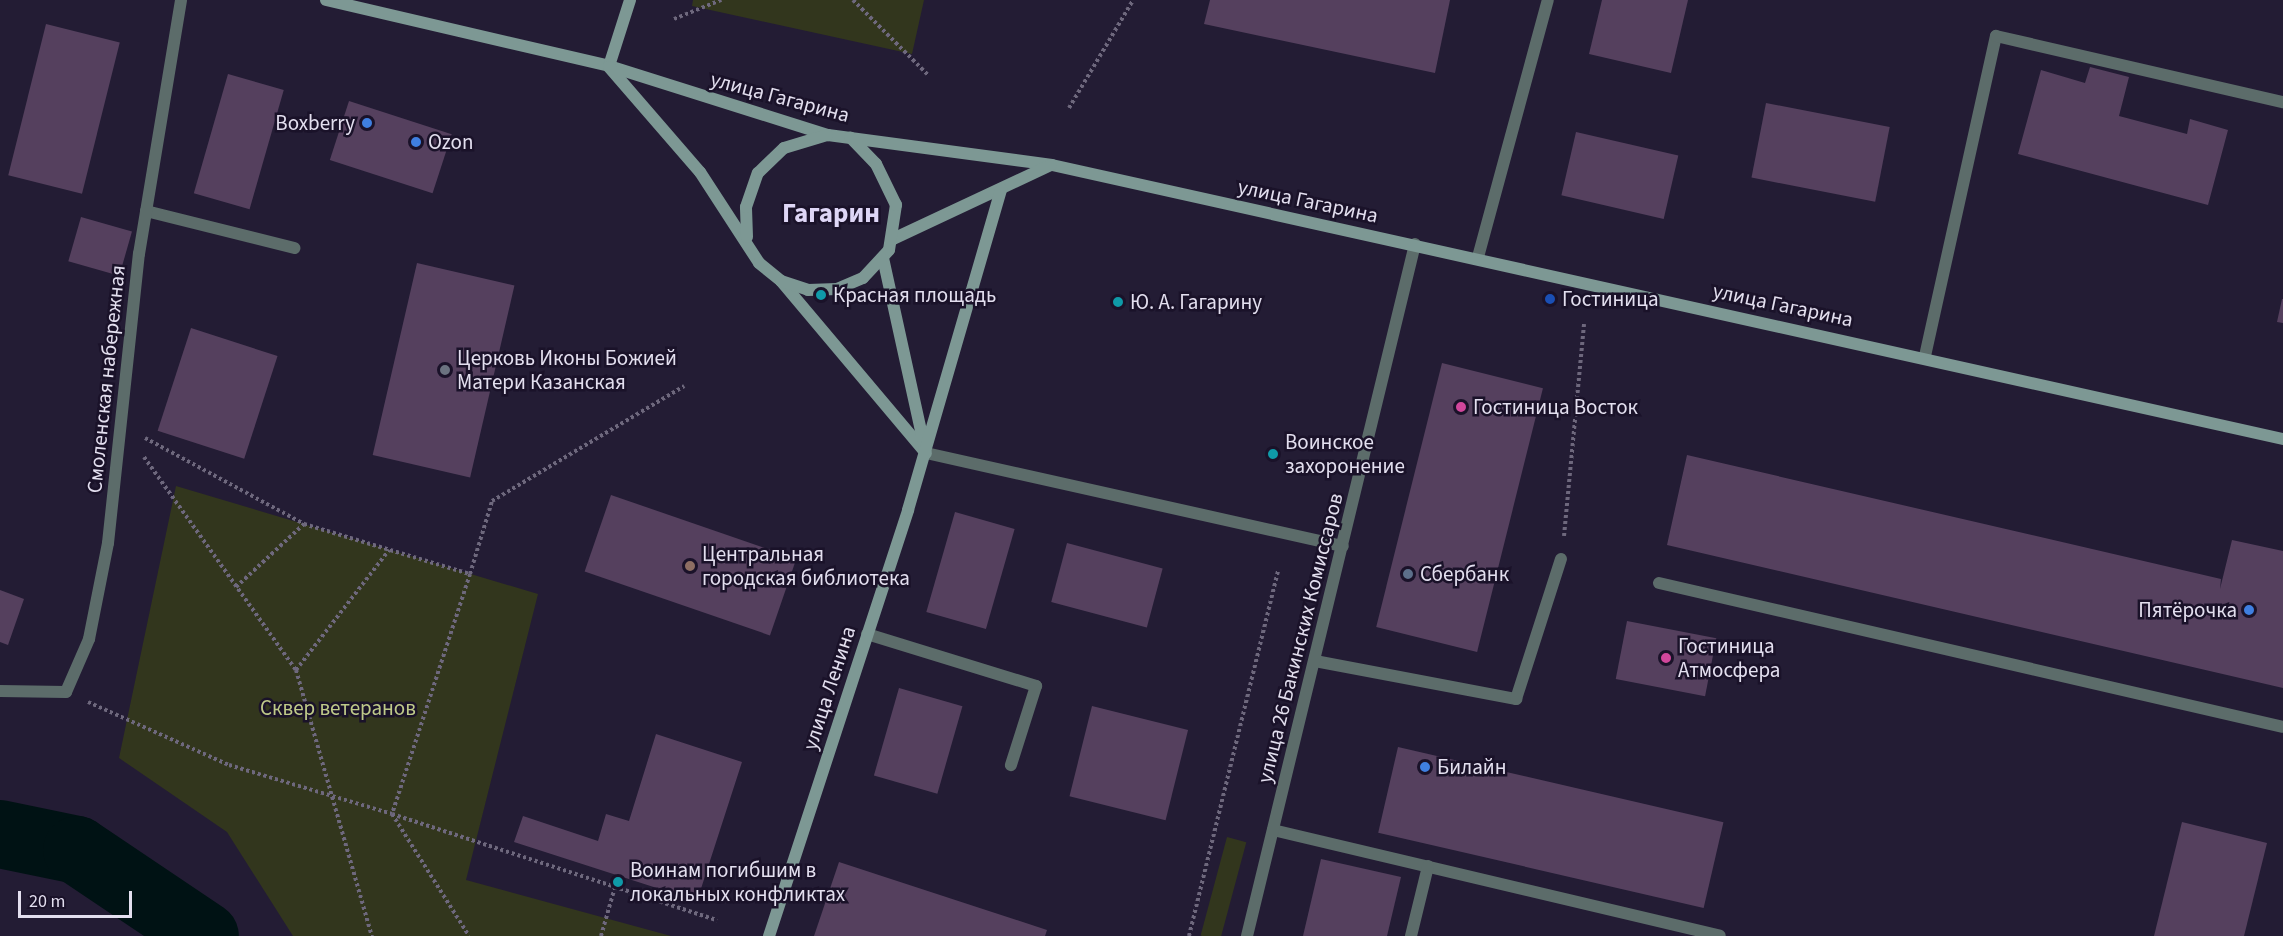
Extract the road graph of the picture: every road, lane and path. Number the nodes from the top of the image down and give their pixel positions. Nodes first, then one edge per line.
1 (181, 0) edge
2 (326, 0) edge
3 (630, 0) edge
4 (721, 0) edge
5 (853, 0) edge
6 (1133, 0) edge
7 (1548, 0) edge
8 (674, 19) dead end
9 (609, 66) junction
10 (928, 75) dead end
11 (2283, 102) edge
12 (1069, 108) dead end
13 (828, 135) junction
14 (850, 137) junction
15 (1052, 165) junction
16 (1001, 189) junction
17 (146, 211) junction
18 (747, 238) junction
19 (893, 239) junction
20 (1415, 244) junction
21 (294, 248) dead end
22 (883, 258) junction
23 (1478, 258) junction
24 (782, 281) junction
25 (1584, 324) dead end
26 (1925, 356) junction
27 (684, 387) dead end
28 (121, 425) junction
29 (2283, 439) edge
30 (926, 453) junction
31 (304, 525) junction
32 (1343, 546) junction
33 (389, 550) junction
34 (1561, 560) joint
35 (1278, 571) dead end
36 (470, 574) junction
37 (1659, 583) dead end
38 (236, 587) junction
39 (867, 634) junction
40 (1315, 661) junction
41 (296, 670) junction
42 (0, 691) edge
43 (66, 692) junction
44 (2283, 727) edge
45 (1011, 765) dead end
46 (331, 792) junction
47 (392, 814) junction
48 (1273, 830) junction
49 (1428, 866) junction
50 (615, 887) junction
51 (717, 920) dead end
52 (372, 936) edge
53 (469, 936) edge
54 (601, 936) edge
55 (768, 936) edge
56 (1189, 936) edge
57 (1247, 936) edge
58 (1412, 936) edge
59 (1720, 936) edge

1 - 17 street, Смоленская набережная
2 - 9 main road, улица Гагарина
3 - 9 main road
4 - 8 path
5 - 10 path
6 - 12 path
7 - 23 street
9 - 13 main road, улица Гагарина
9 - 18 main road
11 - 26 street
13 - 14 main road, улица Гагарина
13 - 18 main road
14 - 15 main road, улица Гагарина
14 - 19 main road
15 - 16 main road
15 - 20 main road, улица Гагарина
16 - 19 main road
16 - 30 main road, улица Ленина
17 - 21 street
17 - 28 street, Смоленская набережная
18 - 24 main road
19 - 22 main road
20 - 23 main road, улица Гагарина
20 - 32 street, улица 26 Бакинских Комиссаров
22 - 24 main road
22 - 30 main road
23 - 26 main road, улица Гагарина
24 - 30 main road
25 - 34 path
26 - 29 main road, улица Гагарина
27 - 36 path
28 - 31 path
28 - 38 path
28 - 43 street, Смоленская набережная
30 - 32 street
30 - 39 main road, улица Ленина
31 - 33 path
31 - 38 path
32 - 40 street, улица 26 Бакинских Комиссаров
33 - 36 path
33 - 41 path
34 - 40 street
35 - 56 path
36 - 47 path
37 - 44 street
38 - 41 path
39 - 45 street
39 - 55 main road, улица Ленина
40 - 48 street, улица 26 Бакинских Комиссаров
41 - 46 path
42 - 43 street
43 - 46 path
46 - 47 path
46 - 52 path
47 - 50 path
47 - 53 path
48 - 49 street
48 - 57 street, улица 26 Бакинских Комиссаров
49 - 58 street
49 - 59 street
50 - 51 path
50 - 54 path

